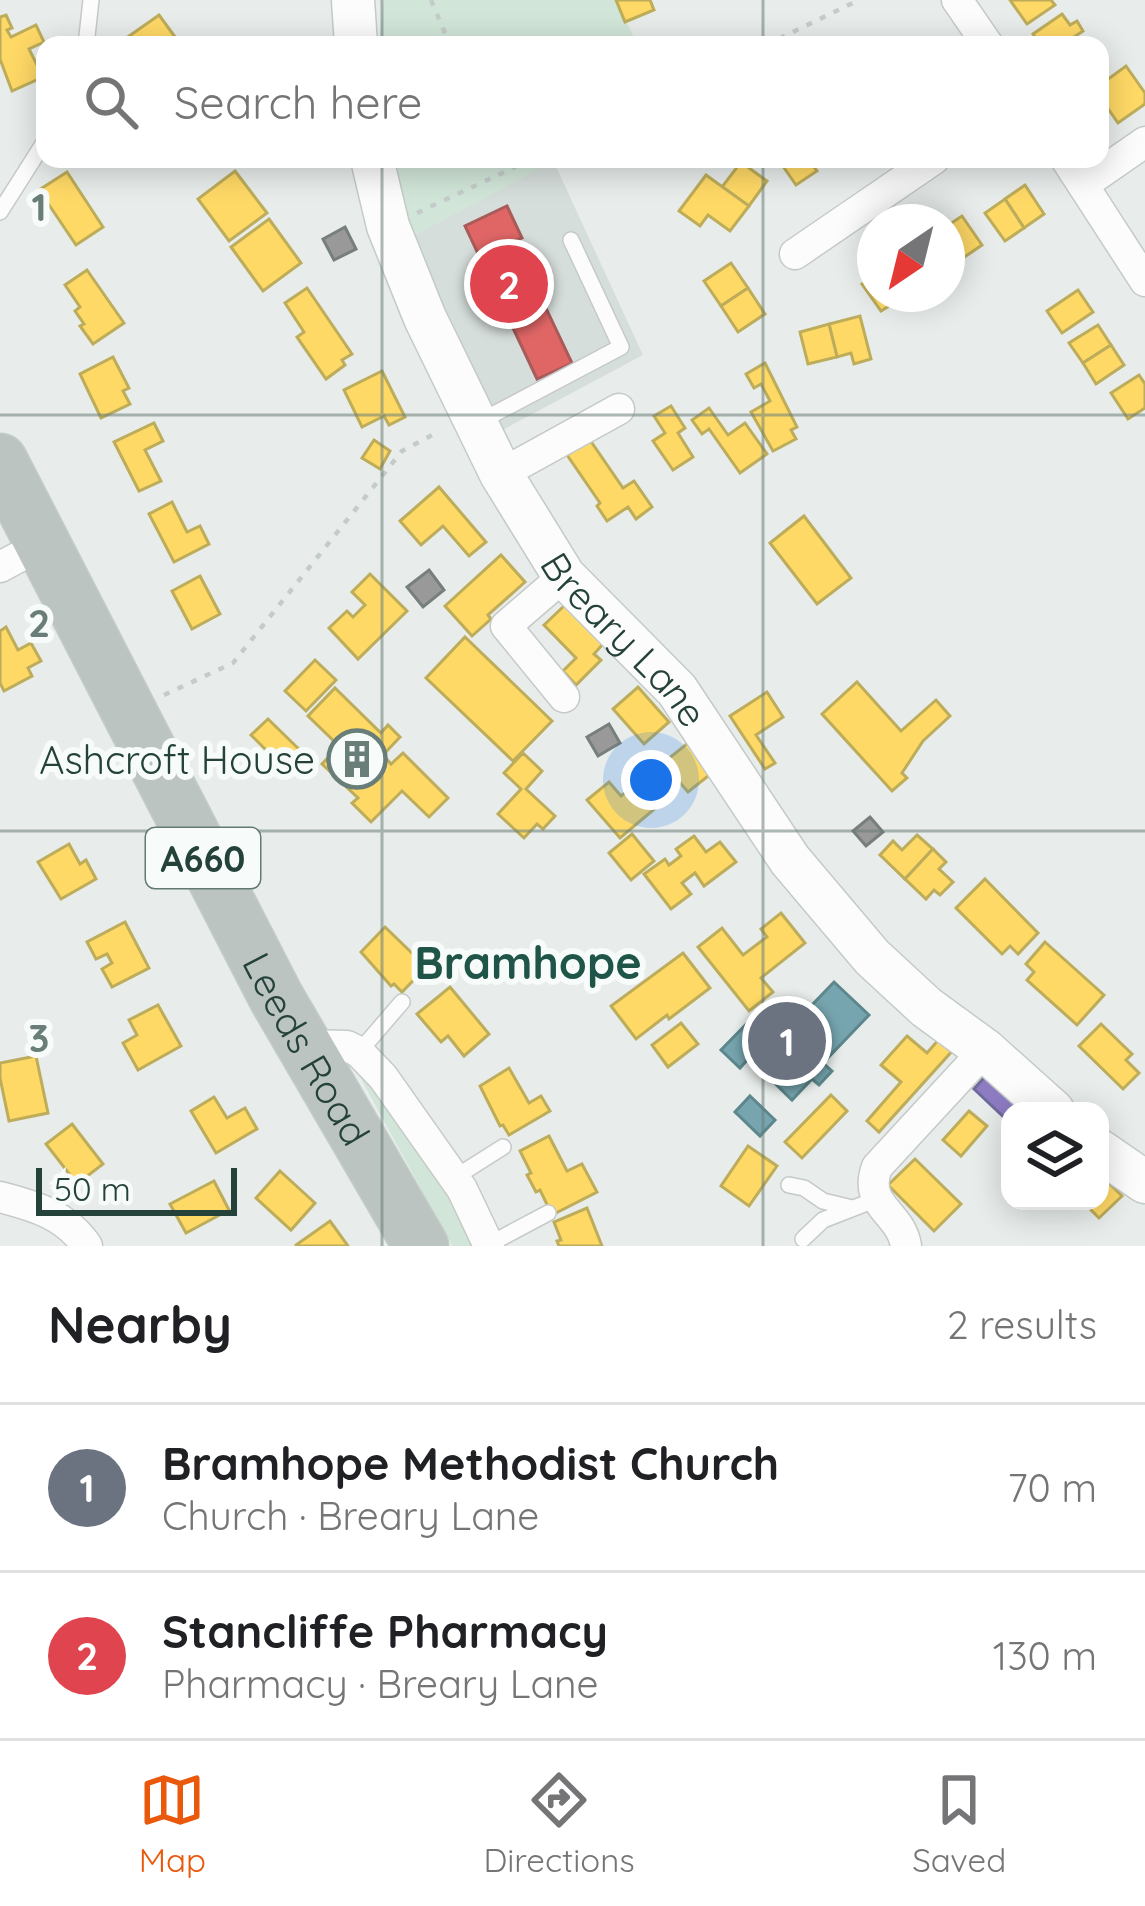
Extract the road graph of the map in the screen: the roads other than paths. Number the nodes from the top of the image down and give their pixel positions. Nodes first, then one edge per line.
1 (91, 0) edge
2 (353, 0) edge
3 (957, 0) edge
4 (87, 36) edge
5 (355, 36) edge
6 (982, 36) edge
7 (1145, 142) edge
8 (36, 155) edge
9 (1109, 157) edge
10 (373, 168) edge
11 (921, 168) edge
12 (1074, 172) edge
13 (0, 212) edge
14 (571, 240) dead end
15 (795, 254) dead end
16 (1145, 281) edge
17 (619, 409) dead end
18 (474, 419) junction
19 (0, 461) edge
20 (500, 475) junction
21 (21, 556) edge
22 (564, 576) junction
23 (564, 697) dead end
24 (401, 1002) dead end
25 (304, 1045) junction
26 (986, 1050) junction
27 (359, 1052) junction
28 (1043, 1102) edge
29 (503, 1147) dead end
30 (1109, 1157) edge
31 (454, 1178) junction
32 (1145, 1182) edge
33 (789, 1185) dead end
34 (0, 1197) edge
35 (864, 1204) junction
36 (548, 1213) dead end
37 (802, 1239) dead end
38 (488, 1245) edge
39 (87, 1246) edge
40 (421, 1246) edge
41 (906, 1246) edge

1 - 4 lane
2 - 5 street
3 - 6 street
7 - 9 street
8 - 13 lane
10 - 18 street, Breary Lane
11 - 15 street
12 - 16 street
14 - 18 lane
17 - 20 street
18 - 20 street, Breary Lane
19 - 21 highway, Leeds Road / A660
20 - 22 street, Breary Lane
21 - 25 highway, Leeds Road / A660
22 - 23 street
22 - 26 street, Breary Lane
24 - 27 lane
25 - 27 street
25 - 40 highway, Leeds Road / A660
26 - 28 street, Breary Lane
26 - 35 street
27 - 31 street
29 - 31 lane
30 - 32 street
31 - 38 street
33 - 35 lane
34 - 39 street
35 - 37 lane
35 - 41 street
36 - 38 lane

